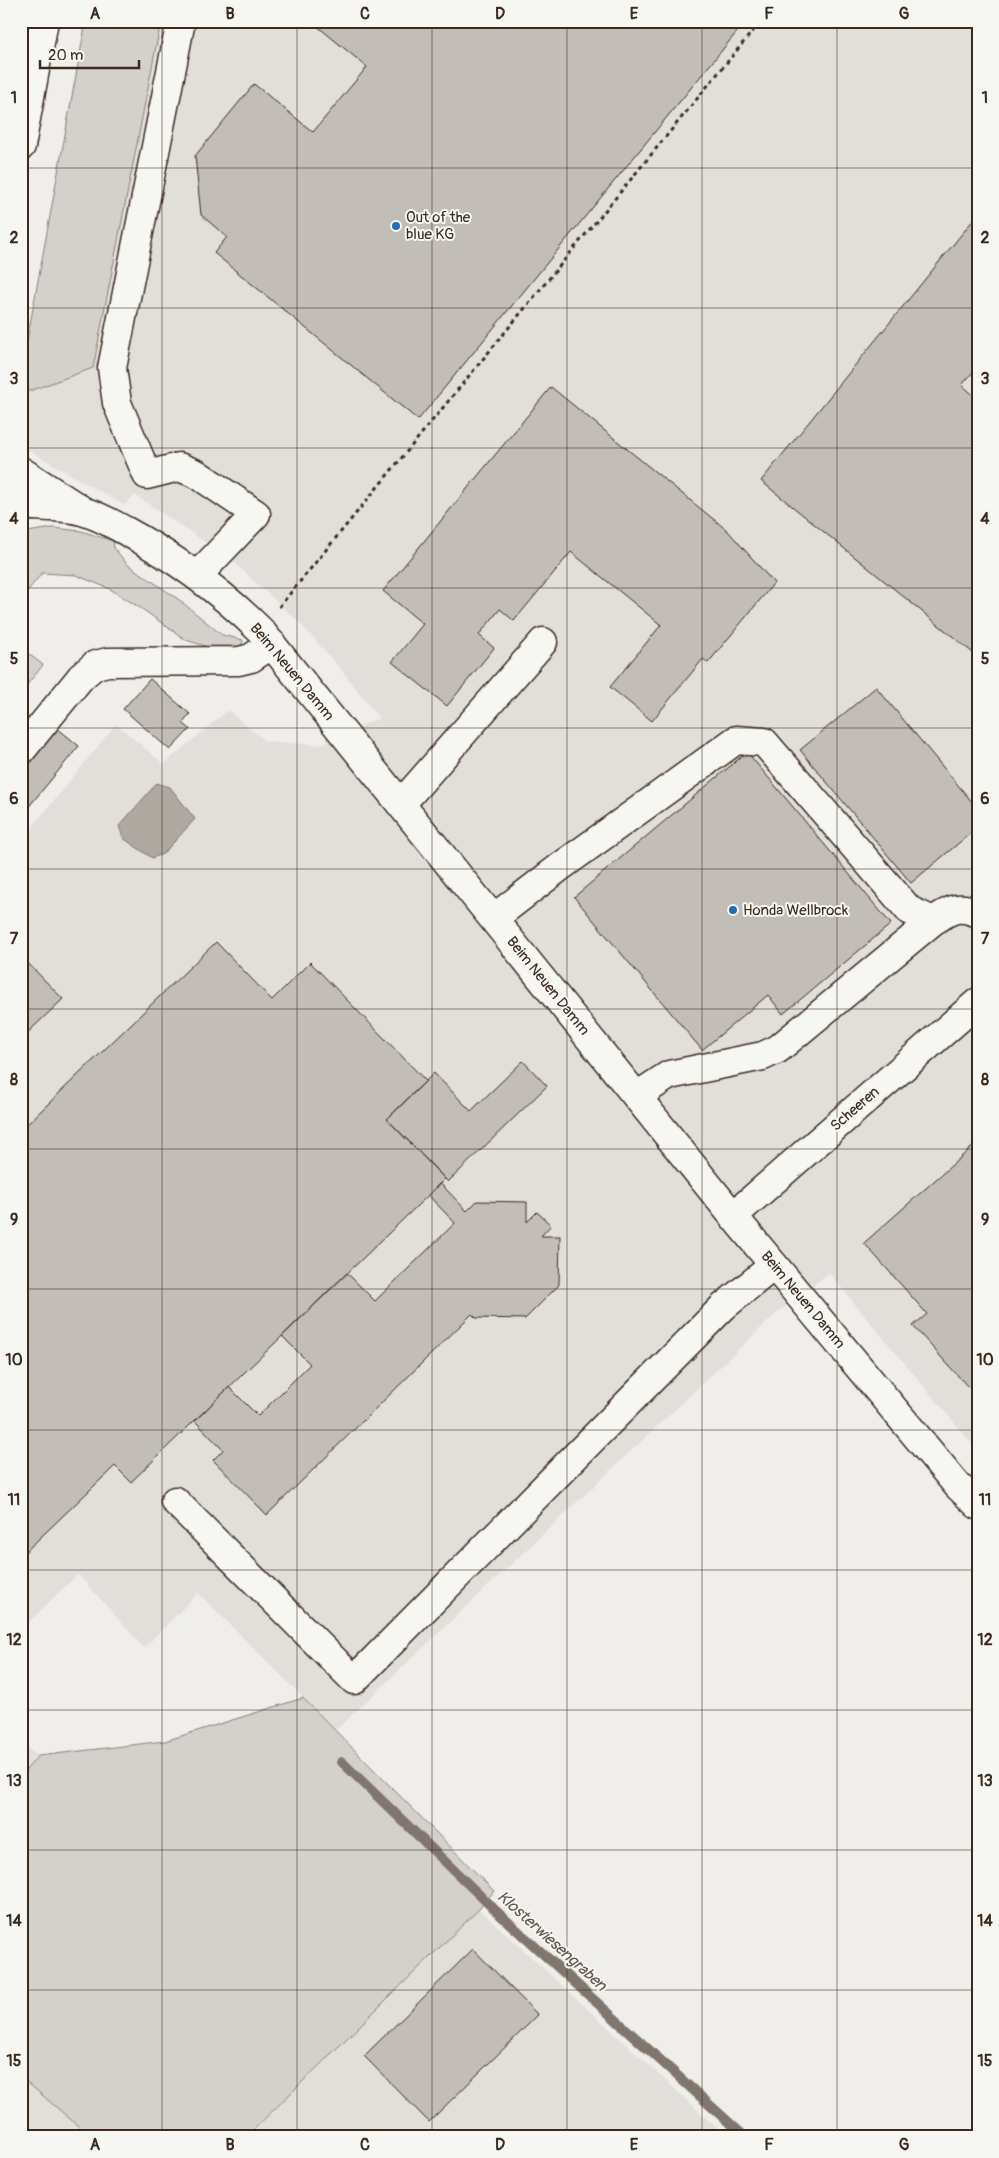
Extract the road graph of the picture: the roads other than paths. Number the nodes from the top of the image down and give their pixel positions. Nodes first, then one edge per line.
1 (44, 21) edge
2 (181, 21) edge
3 (21, 146) edge
4 (21, 471) edge
5 (21, 505) edge
6 (71, 509) junction
7 (21, 518) edge
8 (197, 576) junction
9 (266, 637) junction
10 (543, 642) dead end
11 (21, 751) edge
12 (400, 804) junction
13 (978, 913) edge
14 (494, 918) junction
15 (934, 921) junction
16 (978, 1002) edge
17 (637, 1096) junction
18 (733, 1216) junction
19 (774, 1266) junction
20 (175, 1501) dead end
21 (978, 1505) edge

1 - 3 street
2 - 8 street
4 - 6 street, Beim Neuen Damm
5 - 6 street, Beim Neuen Damm
6 - 7 street
6 - 8 street, Beim Neuen Damm
8 - 9 street, Beim Neuen Damm
9 - 11 street
9 - 12 street, Beim Neuen Damm
10 - 12 street
12 - 14 street, Beim Neuen Damm
13 - 15 street
14 - 15 street
14 - 17 street, Beim Neuen Damm
15 - 17 street
16 - 18 street, Scheeren
17 - 18 street, Beim Neuen Damm
18 - 19 street, Beim Neuen Damm
19 - 20 street
19 - 21 street, Beim Neuen Damm

